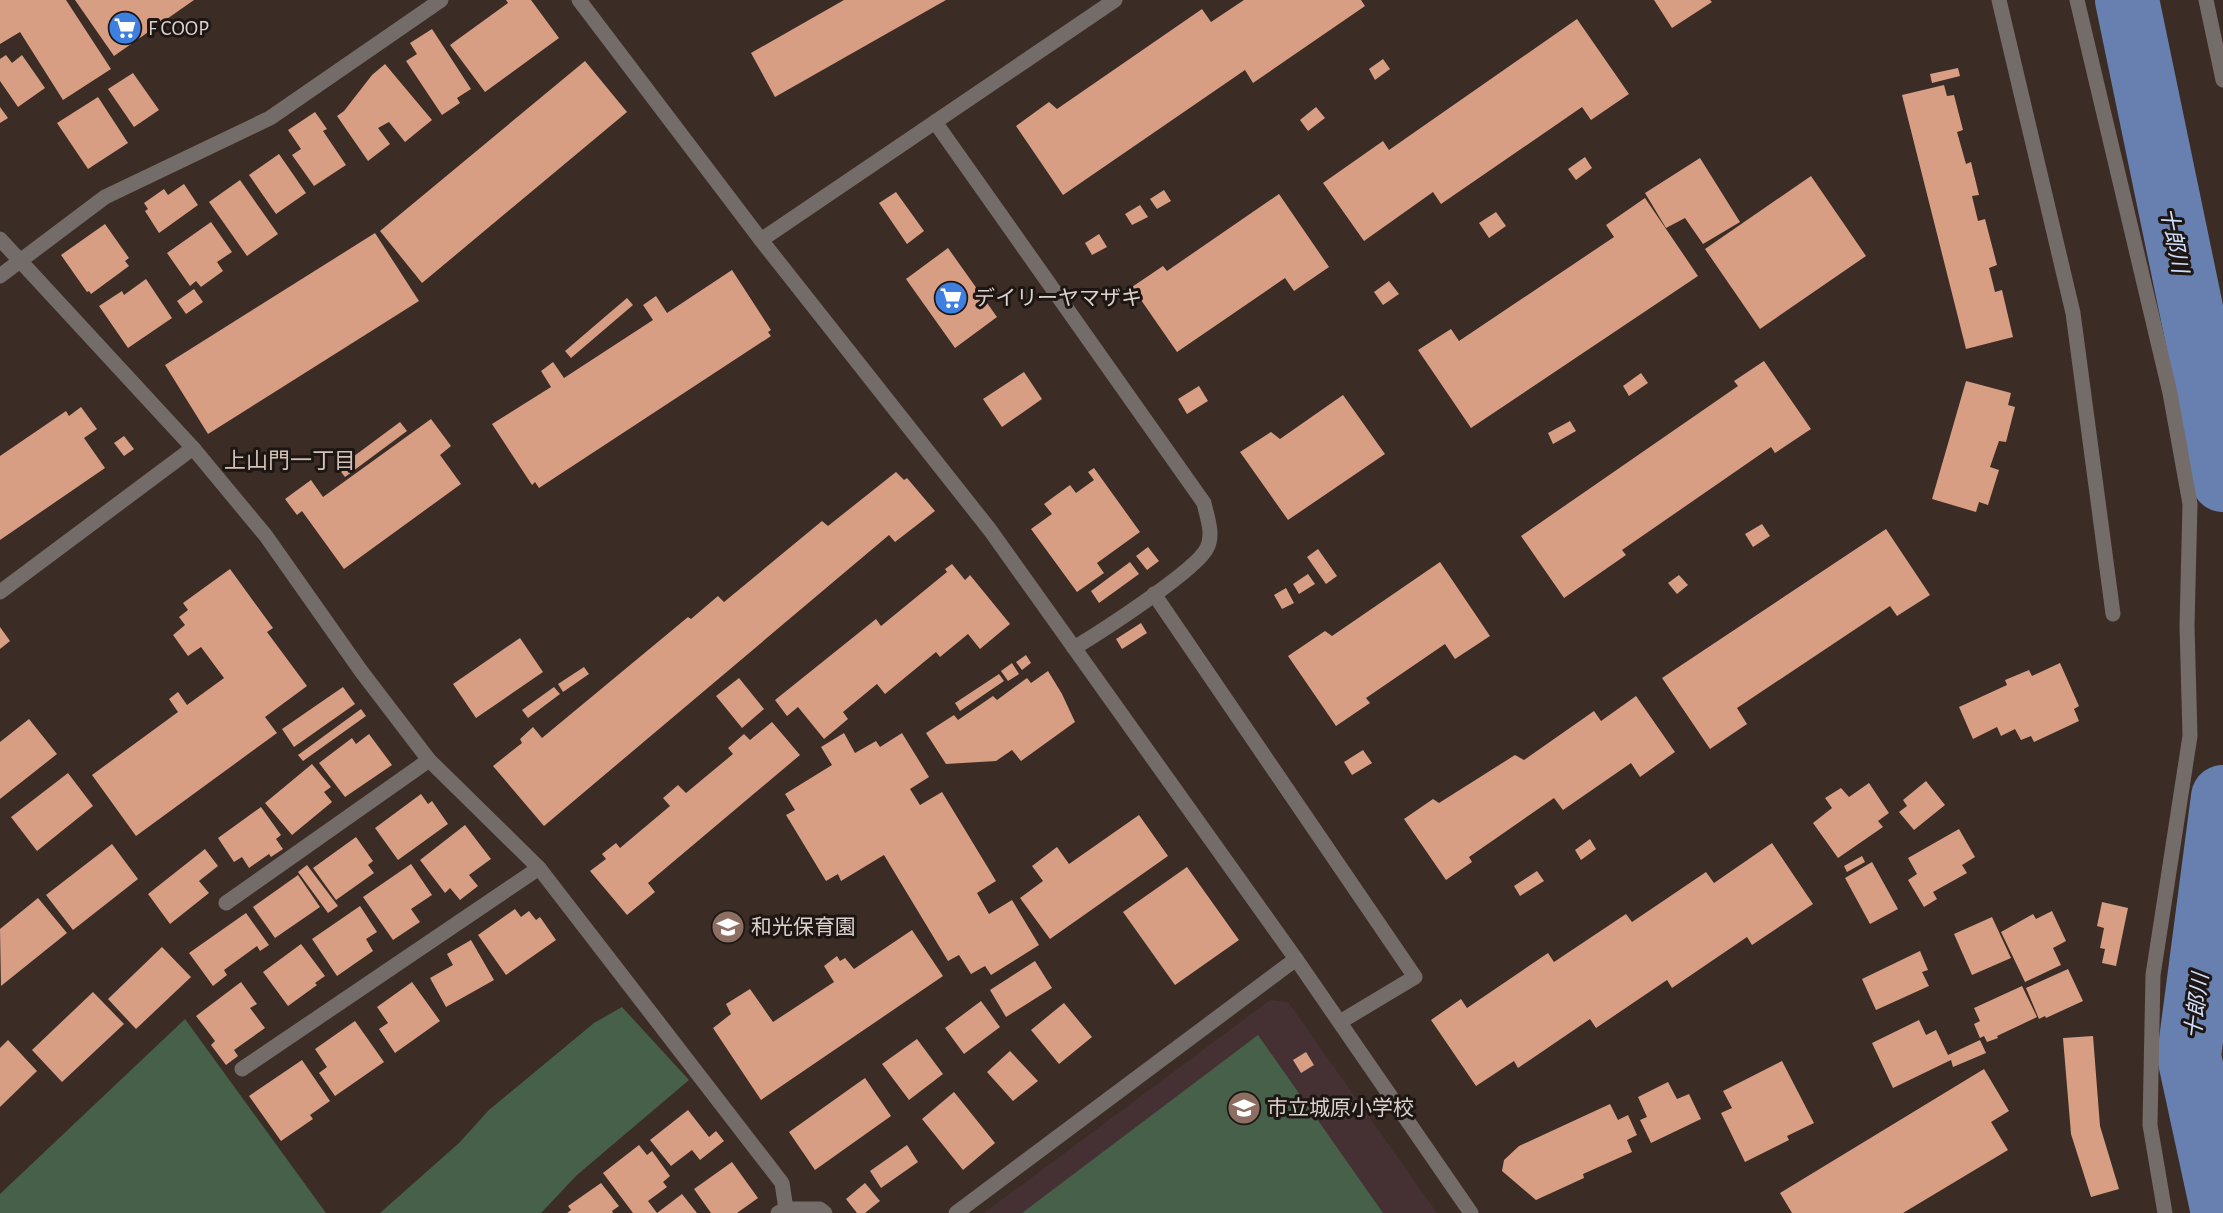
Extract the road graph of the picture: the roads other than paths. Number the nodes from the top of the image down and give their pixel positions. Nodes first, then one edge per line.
1 (441, 0) edge
2 (579, 0) edge
3 (1115, 0) edge
4 (1999, 0) edge
5 (2077, 0) edge
6 (2206, 0) edge
7 (2223, 80) edge
8 (935, 122) junction
9 (0, 239) edge
10 (761, 240) junction
11 (22, 262) junction
12 (0, 276) edge
13 (193, 448) junction
14 (0, 592) edge
15 (1154, 594) junction
16 (2113, 614) dead end
17 (1074, 648) junction
18 (429, 760) junction
19 (539, 868) junction
20 (226, 903) dead end
21 (1296, 959) junction
22 (1340, 1022) junction
23 (242, 1069) dead end
24 (782, 1211) edge
25 (825, 1213) edge
26 (956, 1213) edge
27 (1471, 1213) edge
28 (2165, 1213) edge

1 - 11 street
2 - 10 street
3 - 8 street
4 - 16 street
5 - 28 street
6 - 7 street
8 - 10 street
8 - 15 street
9 - 11 street
10 - 17 street
11 - 12 street
11 - 13 street
13 - 14 street
13 - 18 street
15 - 17 street
15 - 22 street
17 - 21 street
18 - 19 street
18 - 20 street
19 - 23 street
19 - 24 street
21 - 22 street
21 - 26 street
22 - 27 street
24 - 25 street

